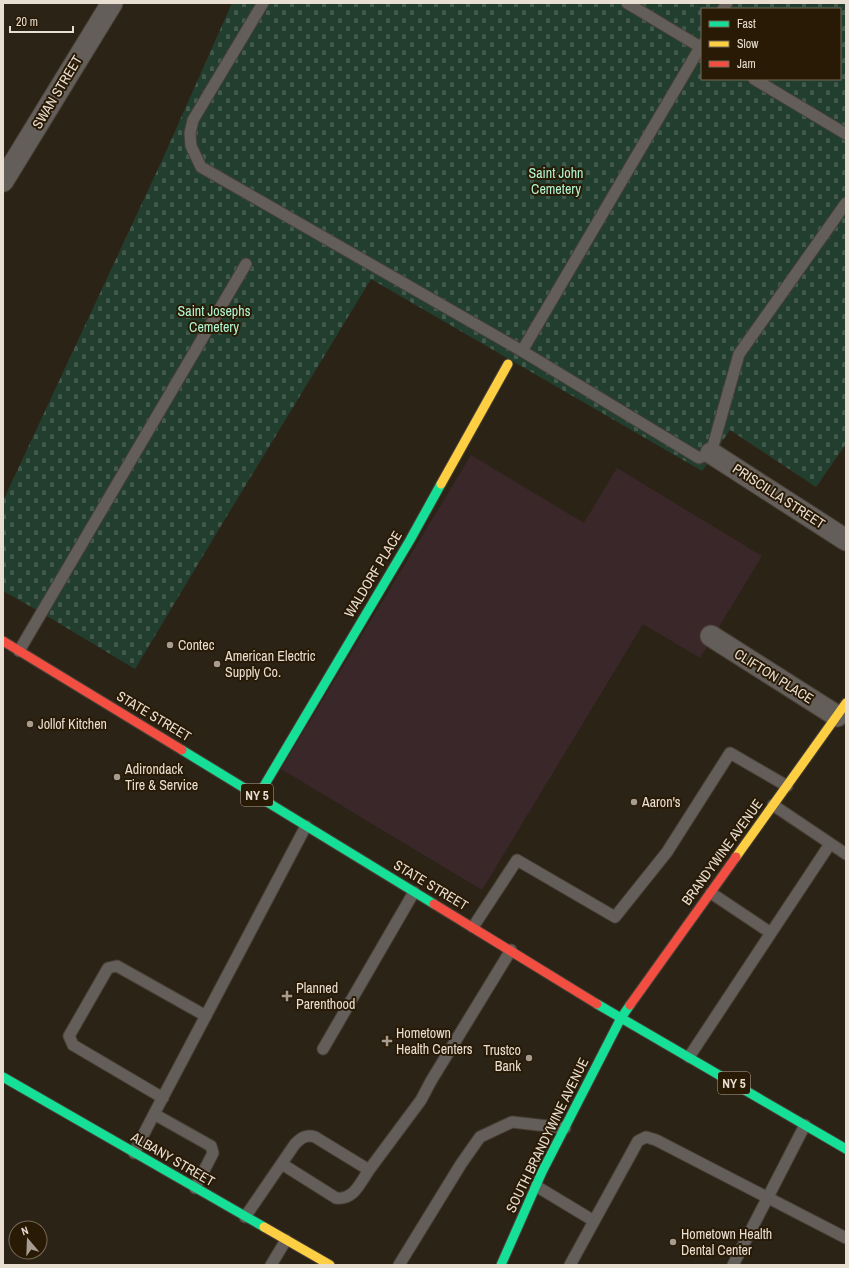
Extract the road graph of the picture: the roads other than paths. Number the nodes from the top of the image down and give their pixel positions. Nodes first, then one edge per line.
1 (112, 3) edge
2 (263, 3) edge
3 (627, 3) edge
4 (701, 47) edge
5 (756, 80) edge
6 (846, 134) edge
7 (3, 181) edge
8 (846, 203) edge
9 (246, 264) dead end
10 (522, 351) junction
11 (508, 364) dead end
12 (711, 453) junction
13 (846, 540) edge
14 (710, 636) dead end
15 (3, 641) edge
16 (19, 651) junction
17 (843, 715) edge
18 (787, 786) junction
19 (258, 796) junction
20 (773, 805) junction
21 (306, 826) junction
22 (830, 844) junction
23 (846, 854) edge
24 (414, 892) junction
25 (710, 893) junction
26 (473, 927) junction
27 (771, 933) junction
28 (511, 950) junction
29 (206, 1016) junction
30 (621, 1018) junction
31 (323, 1049) dead end
32 (689, 1057) junction
33 (3, 1077) edge
34 (163, 1098) junction
35 (154, 1114) junction
36 (805, 1125) junction
37 (565, 1128) junction
38 (846, 1149) edge
39 (134, 1153) junction
40 (282, 1164) junction
41 (369, 1170) junction
42 (536, 1186) junction
43 (194, 1188) junction
44 (768, 1198) junction
45 (246, 1217) junction
46 (594, 1221) junction
47 (846, 1238) edge
48 (286, 1240) junction
49 (272, 1265) edge
50 (330, 1265) edge
51 (399, 1265) edge
52 (500, 1265) edge
53 (570, 1265) edge
54 (733, 1265) edge

1 - 7 street, SWAN STREET
2 - 10 lane
3 - 4 lane
4 - 10 lane
5 - 6 lane
8 - 12 lane
9 - 16 lane
10 - 12 lane
11 - 19 main road, WALDORF PLACE
12 - 13 street, PRISCILLA STREET
14 - 17 street, CLIFTON PLACE
15 - 16 main road, STATE STREET / NY 5
16 - 19 main road, STATE STREET / NY 5
17 - 18 main road, BRANDYWINE AVENUE
18 - 20 main road, BRANDYWINE AVENUE
18 - 26 lane
19 - 21 main road, STATE STREET / NY 5
20 - 22 lane
20 - 25 main road, BRANDYWINE AVENUE
21 - 24 main road, STATE STREET / NY 5
21 - 29 lane
22 - 23 lane
22 - 27 lane
24 - 26 main road, STATE STREET / NY 5
24 - 31 lane
25 - 27 lane
25 - 30 main road, BRANDYWINE AVENUE
26 - 28 main road, STATE STREET / NY 5
27 - 32 lane
28 - 30 main road, STATE STREET / NY 5
28 - 41 lane
29 - 34 lane
29 - 34 lane
30 - 32 main road, STATE STREET / NY 5
30 - 37 main road, SOUTH BRANDYWINE AVENUE
32 - 36 main road, STATE STREET / NY 5
33 - 39 main road, ALBANY STREET
34 - 35 lane
35 - 39 lane
35 - 43 lane
36 - 38 main road, STATE STREET / NY 5
36 - 44 lane
37 - 42 main road, SOUTH BRANDYWINE AVENUE
37 - 51 lane
39 - 43 main road, ALBANY STREET
40 - 41 lane
40 - 41 lane
40 - 45 lane
42 - 46 lane
42 - 52 main road, SOUTH BRANDYWINE AVENUE
43 - 45 main road, ALBANY STREET
44 - 46 lane
44 - 47 lane
44 - 54 lane
45 - 48 main road, ALBANY STREET
46 - 53 lane
48 - 49 lane
48 - 50 main road, ALBANY STREET

